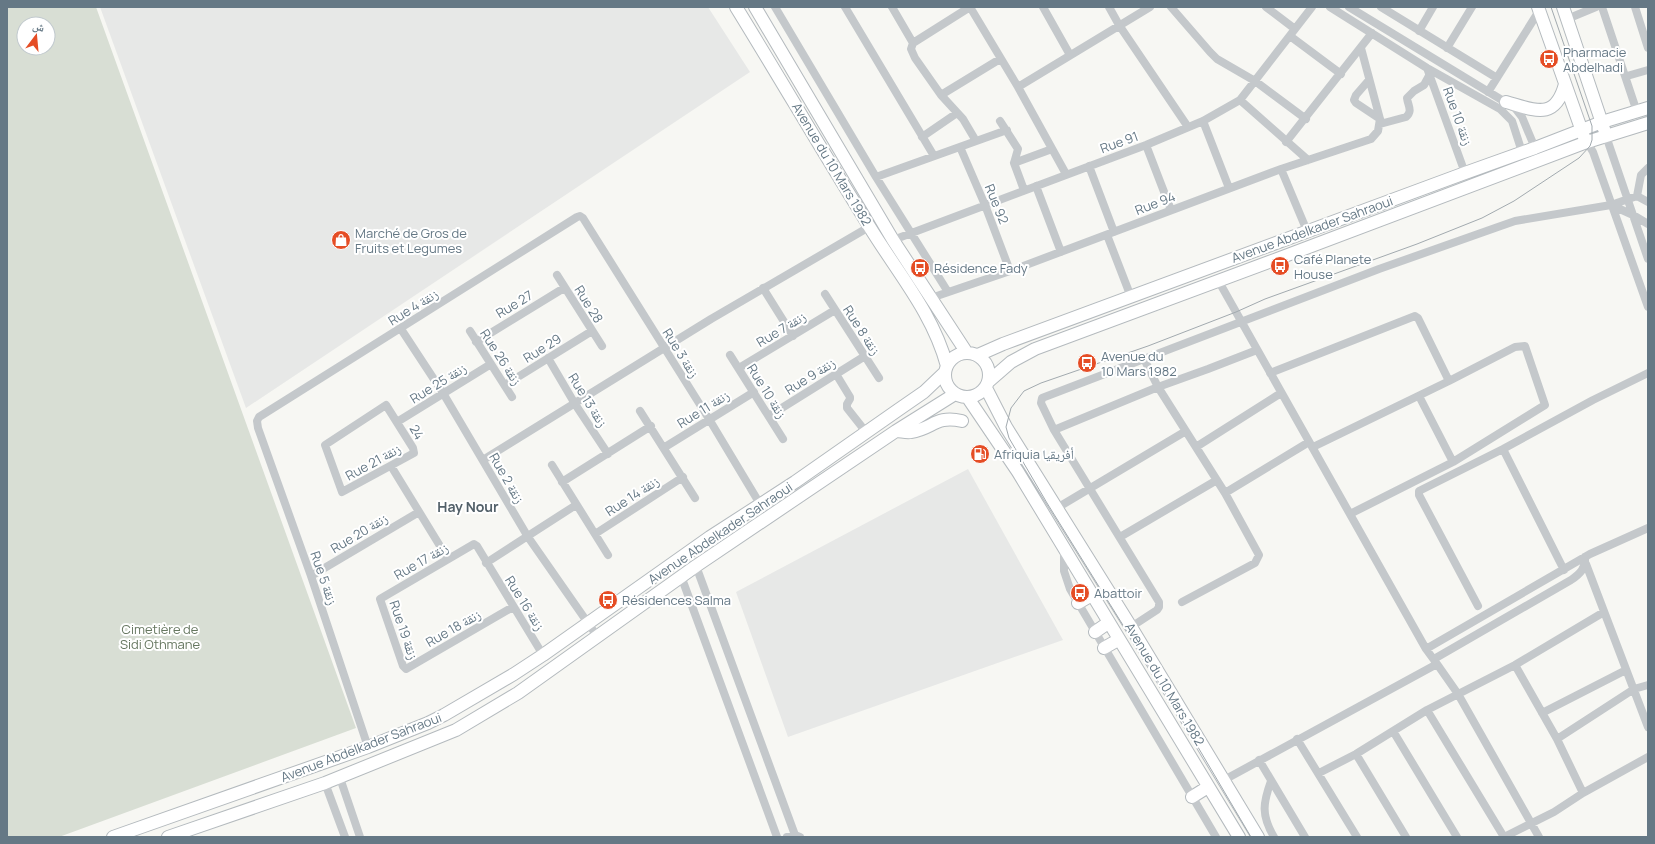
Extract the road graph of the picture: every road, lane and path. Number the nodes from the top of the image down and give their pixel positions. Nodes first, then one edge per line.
1 (736, 7) edge
2 (755, 7) edge
3 (776, 7) edge
4 (845, 7) edge
5 (892, 7) edge
6 (970, 7) edge
7 (1043, 7) edge
8 (1109, 7) edge
9 (1150, 7) edge
10 (1171, 7) edge
11 (1266, 7) edge
12 (1312, 7) edge
13 (1330, 7) edge
14 (1349, 7) edge
15 (1381, 7) edge
16 (1433, 7) edge
17 (1472, 7) edge
18 (1563, 7) edge
19 (1596, 7) edge
20 (1602, 7) edge
21 (1635, 7) edge
22 (1538, 9) edge
23 (1567, 19) junction
24 (1119, 25) junction
25 (1420, 31) junction
26 (1292, 33) junction
27 (1372, 34) junction
28 (914, 43) junction
29 (1361, 48) junction
30 (1447, 48) junction
31 (1648, 48) edge
32 (1070, 55) junction
33 (1000, 59) junction
34 (1648, 70) edge
35 (1429, 71) junction
36 (1341, 74) junction
37 (1626, 76) junction
38 (1497, 78) junction
39 (1369, 80) junction
40 (1255, 81) junction
41 (1565, 84) junction
42 (1018, 88) junction
43 (1488, 92) junction
44 (941, 95) junction
45 (1240, 100) junction
46 (1506, 102) junction
47 (1643, 110) edge
48 (958, 113) junction
49 (1306, 118) junction
50 (1000, 121) dead end
51 (1203, 121) junction
52 (1380, 122) junction
53 (1602, 122) junction
54 (1648, 123) edge
55 (1188, 127) junction
56 (1007, 130) junction
57 (1584, 136) junction
58 (1606, 136) junction
59 (922, 137) junction
60 (976, 141) junction
61 (1286, 142) junction
62 (1146, 145) junction
63 (960, 146) junction
64 (1535, 148) junction
65 (1052, 149) junction
66 (1522, 152) junction
67 (934, 156) junction
68 (1308, 160) junction
69 (1014, 163) junction
70 (1089, 166) junction
71 (1648, 168) edge
72 (1281, 169) junction
73 (1465, 172) junction
74 (1066, 174) junction
75 (876, 177) junction
76 (1036, 186) junction
77 (1229, 188) junction
78 (1024, 190) junction
79 (1636, 196) junction
80 (1628, 199) junction
81 (1648, 202) edge
82 (985, 205) junction
83 (1611, 205) junction
84 (1171, 210) junction
85 (1633, 215) junction
86 (580, 216) joint
87 (1648, 224) edge
88 (869, 226) junction
89 (1307, 231) junction
90 (910, 233) junction
91 (1110, 233) junction
92 (893, 240) junction
93 (1061, 252) junction
94 (1648, 260) edge
95 (1010, 271) junction
96 (557, 275) dead end
97 (1218, 280) junction
98 (564, 288) junction
99 (763, 288) junction
100 (948, 292) junction
101 (825, 294) dead end
102 (1131, 296) junction
103 (931, 298) junction
104 (1648, 307) edge
105 (835, 310) junction
106 (1241, 322) junction
107 (401, 329) junction
108 (470, 331) dead end
109 (592, 331) junction
110 (793, 336) junction
111 (476, 342) junction
112 (602, 346) dead end
113 (664, 349) junction
114 (1257, 350) junction
115 (972, 354) junction
116 (730, 355) dead end
117 (865, 356) junction
118 (548, 358) junction
119 (1144, 360) junction
120 (491, 364) junction
121 (739, 368) junction
122 (946, 369) junction
123 (1270, 373) junction
124 (1648, 373) edge
125 (836, 374) junction
126 (879, 378) dead end
127 (1449, 381) junction
128 (505, 385) junction
129 (987, 385) junction
130 (1158, 387) junction
131 (754, 392) junction
132 (443, 393) junction
133 (1282, 393) junction
134 (955, 394) junction
135 (1419, 396) junction
136 (512, 397) dead end
137 (968, 398) junction
138 (575, 404) junction
139 (640, 411) dead end
140 (769, 416) junction
141 (259, 418) joint
142 (709, 419) junction
143 (962, 421) dead end
144 (397, 422) junction
145 (651, 426) junction
146 (1054, 430) junction
147 (896, 431) junction
148 (1186, 431) junction
149 (866, 432) junction
150 (783, 439) dead end
151 (1311, 445) junction
152 (665, 447) junction
153 (1196, 447) junction
154 (1503, 449) junction
155 (414, 452) joint
156 (608, 454) junction
157 (483, 460) junction
158 (1453, 462) junction
159 (552, 465) dead end
160 (391, 466) junction
161 (683, 478) junction
162 (1217, 480) junction
163 (562, 482) junction
164 (1089, 489) junction
165 (342, 492) joint
166 (1225, 494) junction
167 (696, 498) dead end
168 (760, 504) junction
169 (576, 505) junction
170 (1057, 508) junction
171 (419, 512) junction
172 (1350, 514) junction
173 (1648, 528) edge
174 (595, 534) junction
175 (528, 537) junction
176 (1120, 537) junction
177 (474, 544) joint
178 (1064, 548) junction
179 (608, 555) dead end
180 (448, 559) junction
181 (1585, 561) junction
182 (486, 563) junction
183 (696, 566) junction
184 (1564, 570) junction
185 (312, 576) junction
186 (681, 576) junction
187 (1092, 595) junction
188 (380, 598) joint
189 (1182, 602) dead end
190 (1078, 603) junction
191 (1478, 606) dead end
192 (513, 607) junction
193 (1604, 612) junction
194 (588, 623) junction
195 (1108, 623) junction
196 (1131, 627) junction
197 (1095, 632) junction
198 (597, 636) junction
199 (1118, 640) junction
200 (1104, 648) junction
201 (1426, 649) junction
202 (543, 655) junction
203 (1436, 662) junction
204 (1515, 664) junction
205 (405, 669) joint
206 (1626, 670) junction
207 (1648, 685) edge
208 (1634, 689) junction
209 (1458, 694) junction
210 (1427, 710) junction
211 (1542, 713) junction
212 (1648, 727) edge
213 (1393, 731) junction
214 (1298, 739) junction
215 (1557, 739) junction
216 (368, 747) junction
217 (1356, 754) junction
218 (1648, 757) edge
219 (1259, 760) junction
220 (1319, 773) junction
221 (340, 778) junction
222 (1224, 780) junction
223 (1271, 781) junction
224 (325, 783) junction
225 (1208, 787) junction
226 (1583, 794) junction
227 (229, 796) junction
228 (1192, 797) junction
229 (235, 814) junction
230 (160, 820) junction
231 (1532, 824) junction
232 (794, 836) edge
233 (113, 837) edge
234 (167, 837) edge
235 (345, 837) edge
236 (360, 837) edge
237 (777, 837) edge
238 (1216, 837) edge
239 (1238, 837) edge
240 (1258, 837) edge
241 (1274, 837) edge
242 (1305, 837) edge
243 (1357, 837) edge
244 (1406, 837) edge
245 (1457, 837) edge
246 (1504, 837) edge
247 (1539, 837) edge

1 - 88 main road, Avenue du 10 Mars 1982
2 - 92 main road, Avenue du 10 Mars 1982
3 - 75 street
4 - 59 street
5 - 28 street
6 - 28 street
6 - 33 street
7 - 32 street
8 - 24 street
9 - 24 street
10 - 40 street
11 - 26 street
12 - 26 street, Rue 91
13 - 27 street
14 - 43 street
15 - 25 street
16 - 25 street
17 - 30 street
18 - 23 main road
19 - 23 street
20 - 37 street
21 - 31 street
22 - 38 street
22 - 41 main road
23 - 53 main road
24 - 32 street
24 - 55 street
25 - 30 street
26 - 36 street
26 - 40 street, Rue 91
27 - 29 street
27 - 35 street
28 - 44 street
29 - 36 street
29 - 39 street
30 - 38 street
32 - 42 street
33 - 42 street
33 - 44 street
34 - 37 street
35 - 52 street
35 - 66 street
35 - 73 street, Rue 10 زنقة
36 - 49 street
37 - 47 street
38 - 43 street
39 - 52 street
39 - 52 street
40 - 45 street, Rue 91
40 - 49 street
41 - 46 main road
41 - 57 main road
42 - 65 street
43 - 46 street
44 - 48 street
45 - 51 street, Rue 91
45 - 61 street
46 - 64 street
47 - 53 main road, Avenue Abdelkader Sahraoui
48 - 59 street
48 - 60 street
49 - 61 street
50 - 56 street
51 - 55 street, Rue 91
51 - 77 street
52 - 68 street, Rue 94
53 - 57 main road, Avenue Abdelkader Sahraoui
53 - 58 main road
54 - 58 main road, Avenue Abdelkader Sahraoui
55 - 62 street, Rue 91
56 - 60 street
56 - 69 street
57 - 58 main road, Avenue Abdelkader Sahraoui
57 - 64 main road, Avenue Abdelkader Sahraoui
57 - 83 street
57 - 97 main road, Avenue Abdelkader Sahraoui
58 - 80 street
59 - 67 street
60 - 63 street
61 - 68 street
62 - 70 street, Rue 91
62 - 84 street
63 - 67 street
63 - 82 street, Rue 92
64 - 66 main road, Avenue Abdelkader Sahraoui
65 - 69 street
65 - 74 street
66 - 73 main road, Avenue Abdelkader Sahraoui
67 - 75 street
68 - 72 street, Rue 94
69 - 78 street
70 - 74 street, Rue 91
70 - 91 street
71 - 79 street
72 - 77 street, Rue 94
72 - 89 street
73 - 89 main road, Avenue Abdelkader Sahraoui
74 - 76 street, Rue 91
75 - 90 street
76 - 78 street, Rue 91
76 - 93 street
77 - 84 street, Rue 94
78 - 82 street, Rue 91
79 - 80 street
79 - 81 street
80 - 83 street
80 - 85 street
82 - 90 street, Rue 91
82 - 95 street, Rue 92
83 - 85 street
83 - 104 street
83 - 106 street
84 - 91 street, Rue 94
85 - 87 street
85 - 94 street
86 - 107 street, Rue 4 زنقة
86 - 113 street, Rue 3 زنقة
88 - 99 street
88 - 122 main road, Avenue du 10 Mars 1982
89 - 102 main road, Avenue Abdelkader Sahraoui
90 - 92 street, Rue 91
90 - 100 street
91 - 93 street, Rue 94
91 - 102 street
92 - 103 main road, Avenue du 10 Mars 1982
93 - 95 street, Rue 94
95 - 100 street, Rue 94
96 - 98 street, Rue 28
97 - 106 street
97 - 129 main road, Avenue Abdelkader Sahraoui
98 - 109 street, Rue 28
98 - 111 street, Rue 27
99 - 110 street
99 - 113 street
100 - 103 street, Rue 94
101 - 105 street, Rue 8 زنقة
102 - 115 main road, Avenue Abdelkader Sahraoui
103 - 115 main road, Avenue du 10 Mars 1982
105 - 110 street, Rue 7 زنقة
105 - 117 street, Rue 8 زنقة
106 - 114 street
106 - 119 street
107 - 132 street, Rue 2 زنقة
107 - 141 street, Rue 4 زنقة
108 - 111 street, Rue 26 زنقة
109 - 112 street, Rue 28
109 - 118 street, Rue 29
110 - 121 street, Rue 7 زنقة
111 - 120 street, Rue 26 زنقة
113 - 138 street
113 - 142 street, Rue 3 زنقة
114 - 123 street
114 - 130 street
115 - 122 main road
115 - 129 main road
116 - 121 street, Rue 10 زنقة
117 - 125 street, Rue 9 زنقة
117 - 126 street, Rue 8 زنقة
118 - 128 street, Rue 29
118 - 138 street, Rue 13 زنقة
119 - 130 street
119 - 146 street
120 - 128 street, Rue 26 زنقة
120 - 132 street, Rue 25 زنقة
121 - 131 street, Rue 10 زنقة
122 - 134 main road
122 - 149 main road, Avenue Abdelkader Sahraoui
123 - 127 street
123 - 133 street
124 - 154 street
125 - 140 street, Rue 9 زنقة
125 - 149 street
127 - 135 street
127 - 158 street
128 - 136 street, Rue 26 زنقة
129 - 137 main road
129 - 170 main road, Avenue du 10 Mars 1982
130 - 146 street
130 - 148 street
131 - 140 street, Rue 10 زنقة
131 - 142 street, Rue 11 زنقة
132 - 144 street, Rue 25 زنقة
132 - 157 street, Rue 2 زنقة
133 - 151 street
133 - 153 street
134 - 137 main road
134 - 147 main road, Avenue Abdelkader Sahraoui
135 - 151 street
135 - 158 street
137 - 178 main road, Avenue du 10 Mars 1982
138 - 156 street, Rue 13 زنقة
138 - 157 street
139 - 145 street
140 - 150 street, Rue 10 زنقة
141 - 185 street, Rue 5 زنقة
142 - 152 street, Rue 11 زنقة
142 - 168 street, Rue 3 زنقة
143 - 147 main road
144 - 155 street, 24
144 - 165 street, 24
145 - 152 street
145 - 156 street
146 - 164 street
147 - 183 main road, Avenue Abdelkader Sahraoui
148 - 153 street
148 - 164 street
149 - 168 main road, Avenue Abdelkader Sahraoui
151 - 166 street
151 - 172 street
152 - 161 street
153 - 162 street
154 - 184 street
154 - 191 street
155 - 160 street, Rue 21 زنقة
156 - 163 street
157 - 175 street, Rue 2 زنقة
158 - 172 street
159 - 163 street
160 - 165 street, Rue 21 زنقة
160 - 171 street
161 - 167 street
161 - 174 street, Rue 14 زنقة
162 - 166 street
162 - 176 street
163 - 169 street
164 - 170 street
164 - 176 street
166 - 189 street
168 - 194 main road, Avenue Abdelkader Sahraoui
169 - 174 street
169 - 175 street
170 - 196 main road, Avenue du 10 Mars 1982
171 - 180 street
171 - 185 street, Rue 20 زنقة
172 - 201 street
173 - 181 street
174 - 179 street
175 - 182 street
175 - 194 street, Rue 2 زنقة
176 - 196 street
177 - 180 street, Rue 17 زنقة
177 - 182 street, Rue 16 زنقة
178 - 187 main road, Avenue du 10 Mars 1982
178 - 190 street
180 - 188 street, Rue 17 زنقة
181 - 184 street
181 - 193 street
181 - 203 street
182 - 192 street, Rue 16 زنقة
183 - 186 main road, Avenue Abdelkader Sahraoui
183 - 232 street
184 - 201 street
185 - 216 street, Rue 5 زنقة
186 - 198 main road, Avenue Abdelkader Sahraoui
186 - 237 street
187 - 190 main road
187 - 195 main road, Avenue du 10 Mars 1982
188 - 205 street, Rue 19 زنقة
190 - 197 street
192 - 202 street, Rue 16 زنقة
192 - 205 street, Rue 18 زنقة
193 - 204 street
193 - 206 street
194 - 198 street, Rue 2 زنقة
194 - 202 main road, Avenue Abdelkader Sahraoui
195 - 197 main road
195 - 199 main road, Avenue du 10 Mars 1982
196 - 222 main road, Avenue du 10 Mars 1982
197 - 200 street
198 - 221 main road, Avenue Abdelkader Sahraoui
199 - 200 main road
199 - 225 main road, Avenue du 10 Mars 1982
200 - 228 street
201 - 203 street
202 - 216 main road, Avenue Abdelkader Sahraoui
203 - 209 street
203 - 214 street
204 - 209 street
204 - 211 street
206 - 208 street
206 - 211 street
207 - 208 street
208 - 212 street
208 - 215 street
209 - 210 street
209 - 231 street
210 - 213 street
210 - 246 street
211 - 215 street
213 - 217 street
213 - 245 street
214 - 219 street
214 - 220 street
215 - 226 street
216 - 227 main road, Avenue Abdelkader Sahraoui
217 - 220 street
217 - 244 street
218 - 226 street
219 - 222 street
219 - 223 street
220 - 243 street
221 - 224 main road, Avenue Abdelkader Sahraoui
221 - 236 street
222 - 240 main road, Avenue du 10 Mars 1982
223 - 241 street
223 - 242 street
224 - 229 main road, Avenue Abdelkader Sahraoui
224 - 235 street
225 - 228 main road
225 - 239 main road, Avenue du 10 Mars 1982
226 - 231 street
227 - 229 main road
227 - 230 main road, Avenue Abdelkader Sahraoui
228 - 238 street
229 - 234 main road, Avenue Abdelkader Sahraoui
230 - 233 main road, Avenue Abdelkader Sahraoui
230 - 234 main road
231 - 246 street
231 - 247 street

